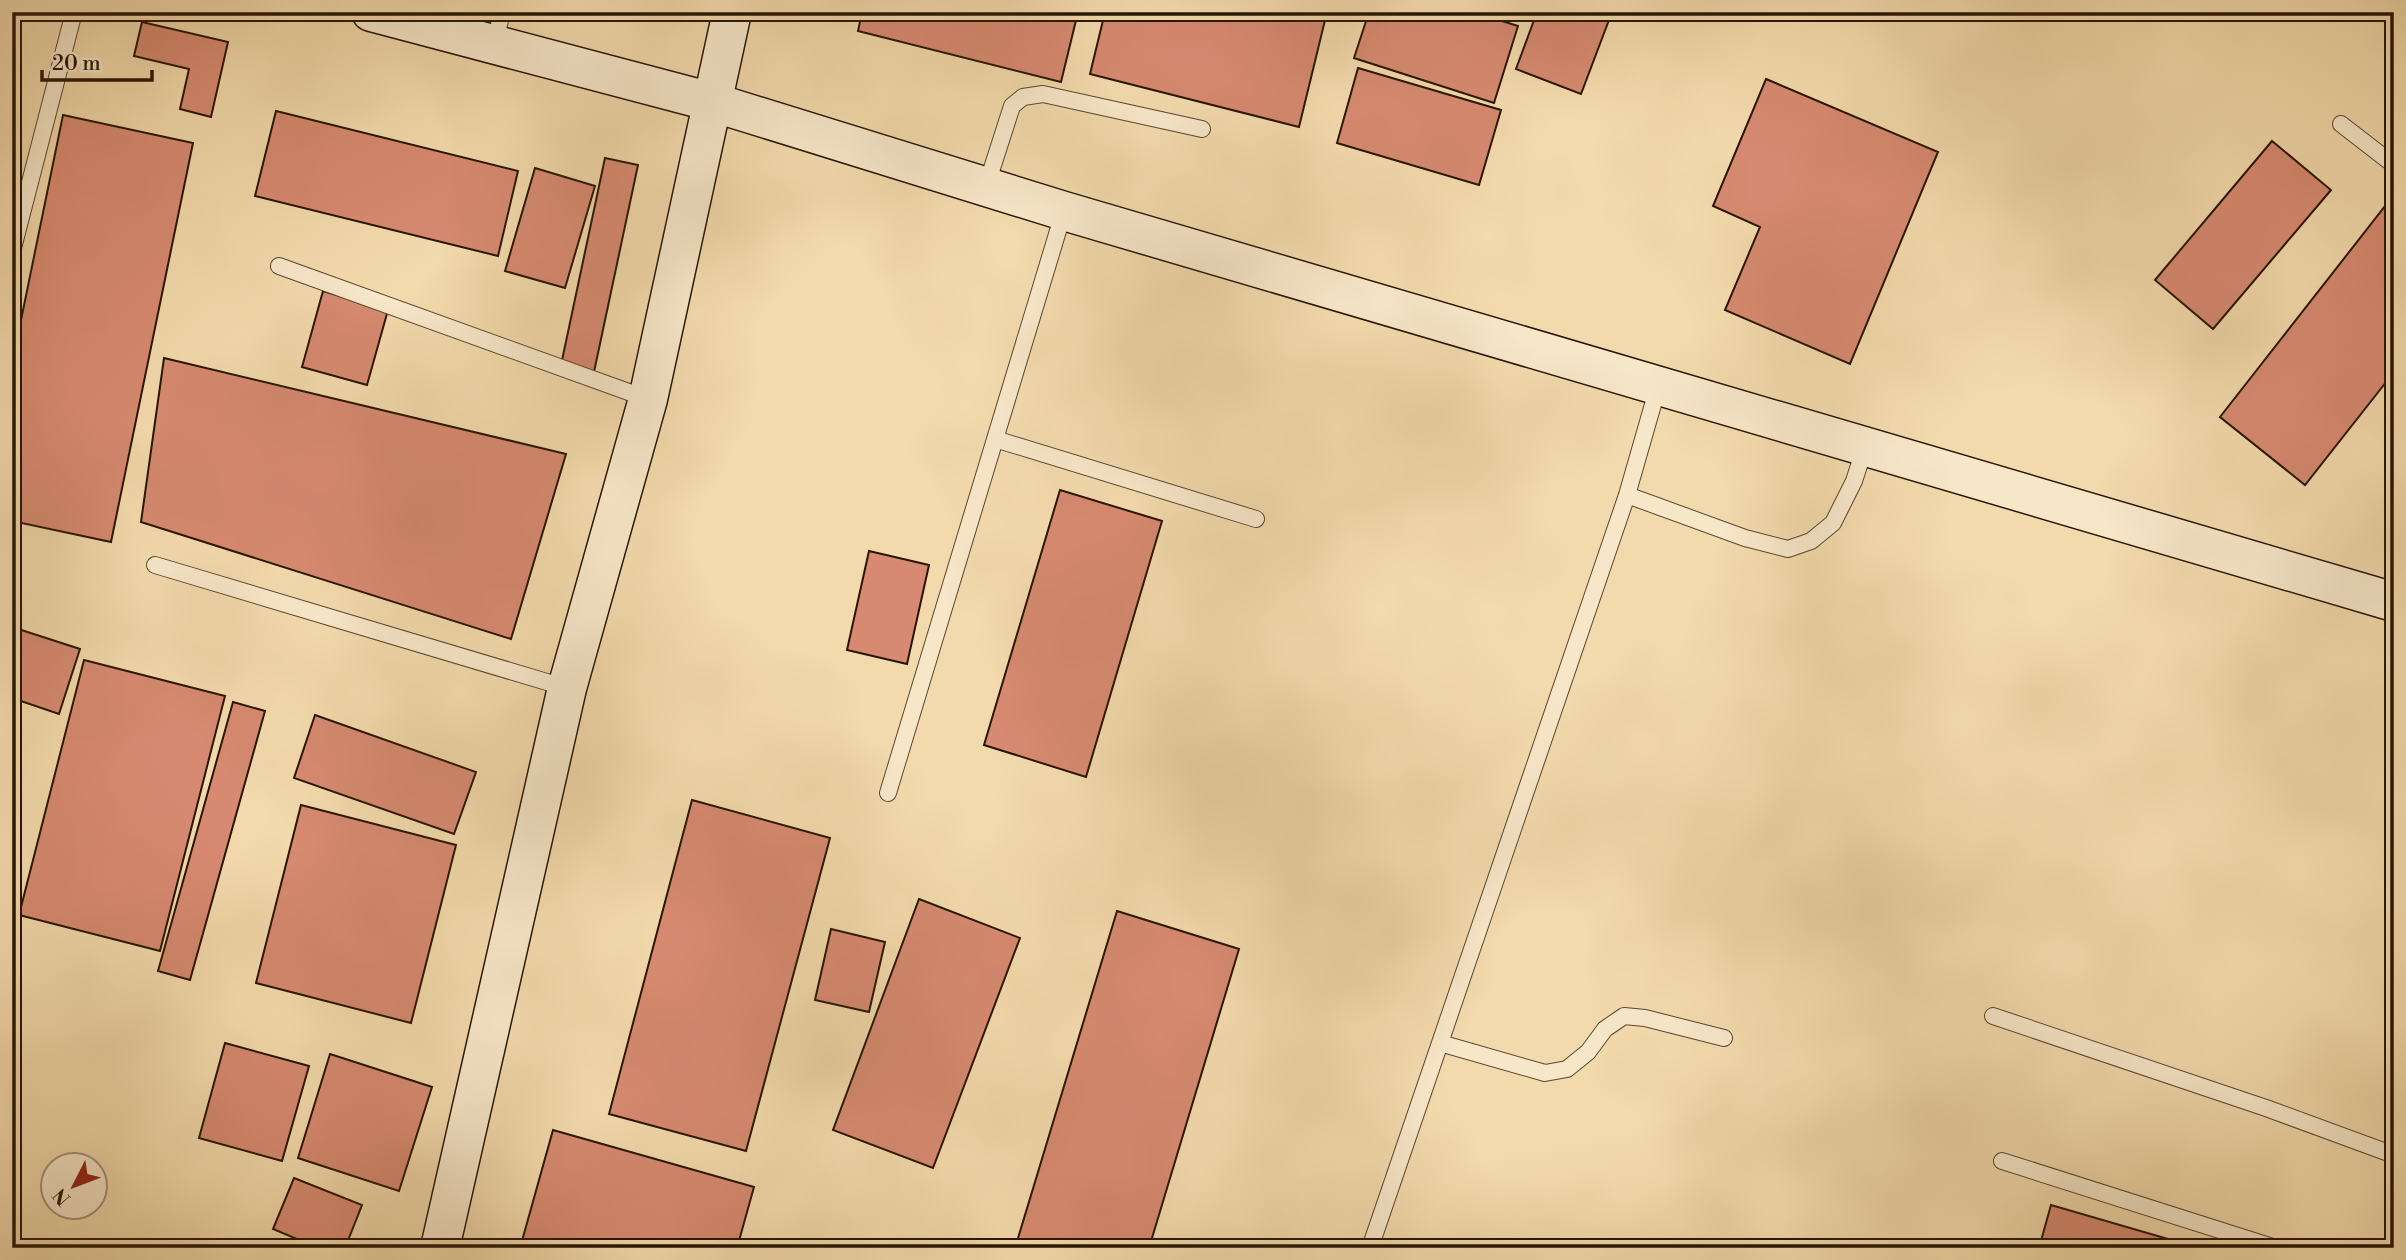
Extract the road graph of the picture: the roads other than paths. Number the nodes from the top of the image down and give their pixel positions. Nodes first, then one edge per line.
1 (74, 12) edge
2 (371, 12) edge
3 (732, 12) edge
4 (498, 29) edge
5 (712, 102) junction
6 (2341, 124) dead end
7 (1202, 129) dead end
8 (2394, 165) edge
9 (986, 187) junction
10 (1064, 211) junction
11 (12, 252) edge
12 (279, 266) dead end
13 (1658, 387) junction
14 (648, 399) junction
15 (995, 439) junction
16 (1865, 447) junction
17 (1628, 495) junction
18 (1256, 519) dead end
19 (155, 565) dead end
20 (2394, 602) edge
21 (567, 688) junction
22 (888, 793) dead end
23 (1993, 1016) dead end
24 (1724, 1038) dead end
25 (1440, 1043) junction
26 (2394, 1155) edge
27 (2002, 1161) dead end
28 (440, 1248) edge
29 (1370, 1248) edge
30 (2276, 1248) edge

1 - 11 lane
2 - 4 street
3 - 5 street
4 - 5 street
5 - 9 street
5 - 14 street
6 - 8 lane
7 - 9 lane
9 - 10 street
10 - 13 street
10 - 15 lane
12 - 14 lane
13 - 16 street
13 - 17 lane
14 - 21 street
15 - 18 lane
15 - 22 lane
16 - 17 lane
16 - 20 street
17 - 25 lane
19 - 21 lane
21 - 28 street
23 - 26 lane
24 - 25 lane
25 - 29 lane
27 - 30 lane

